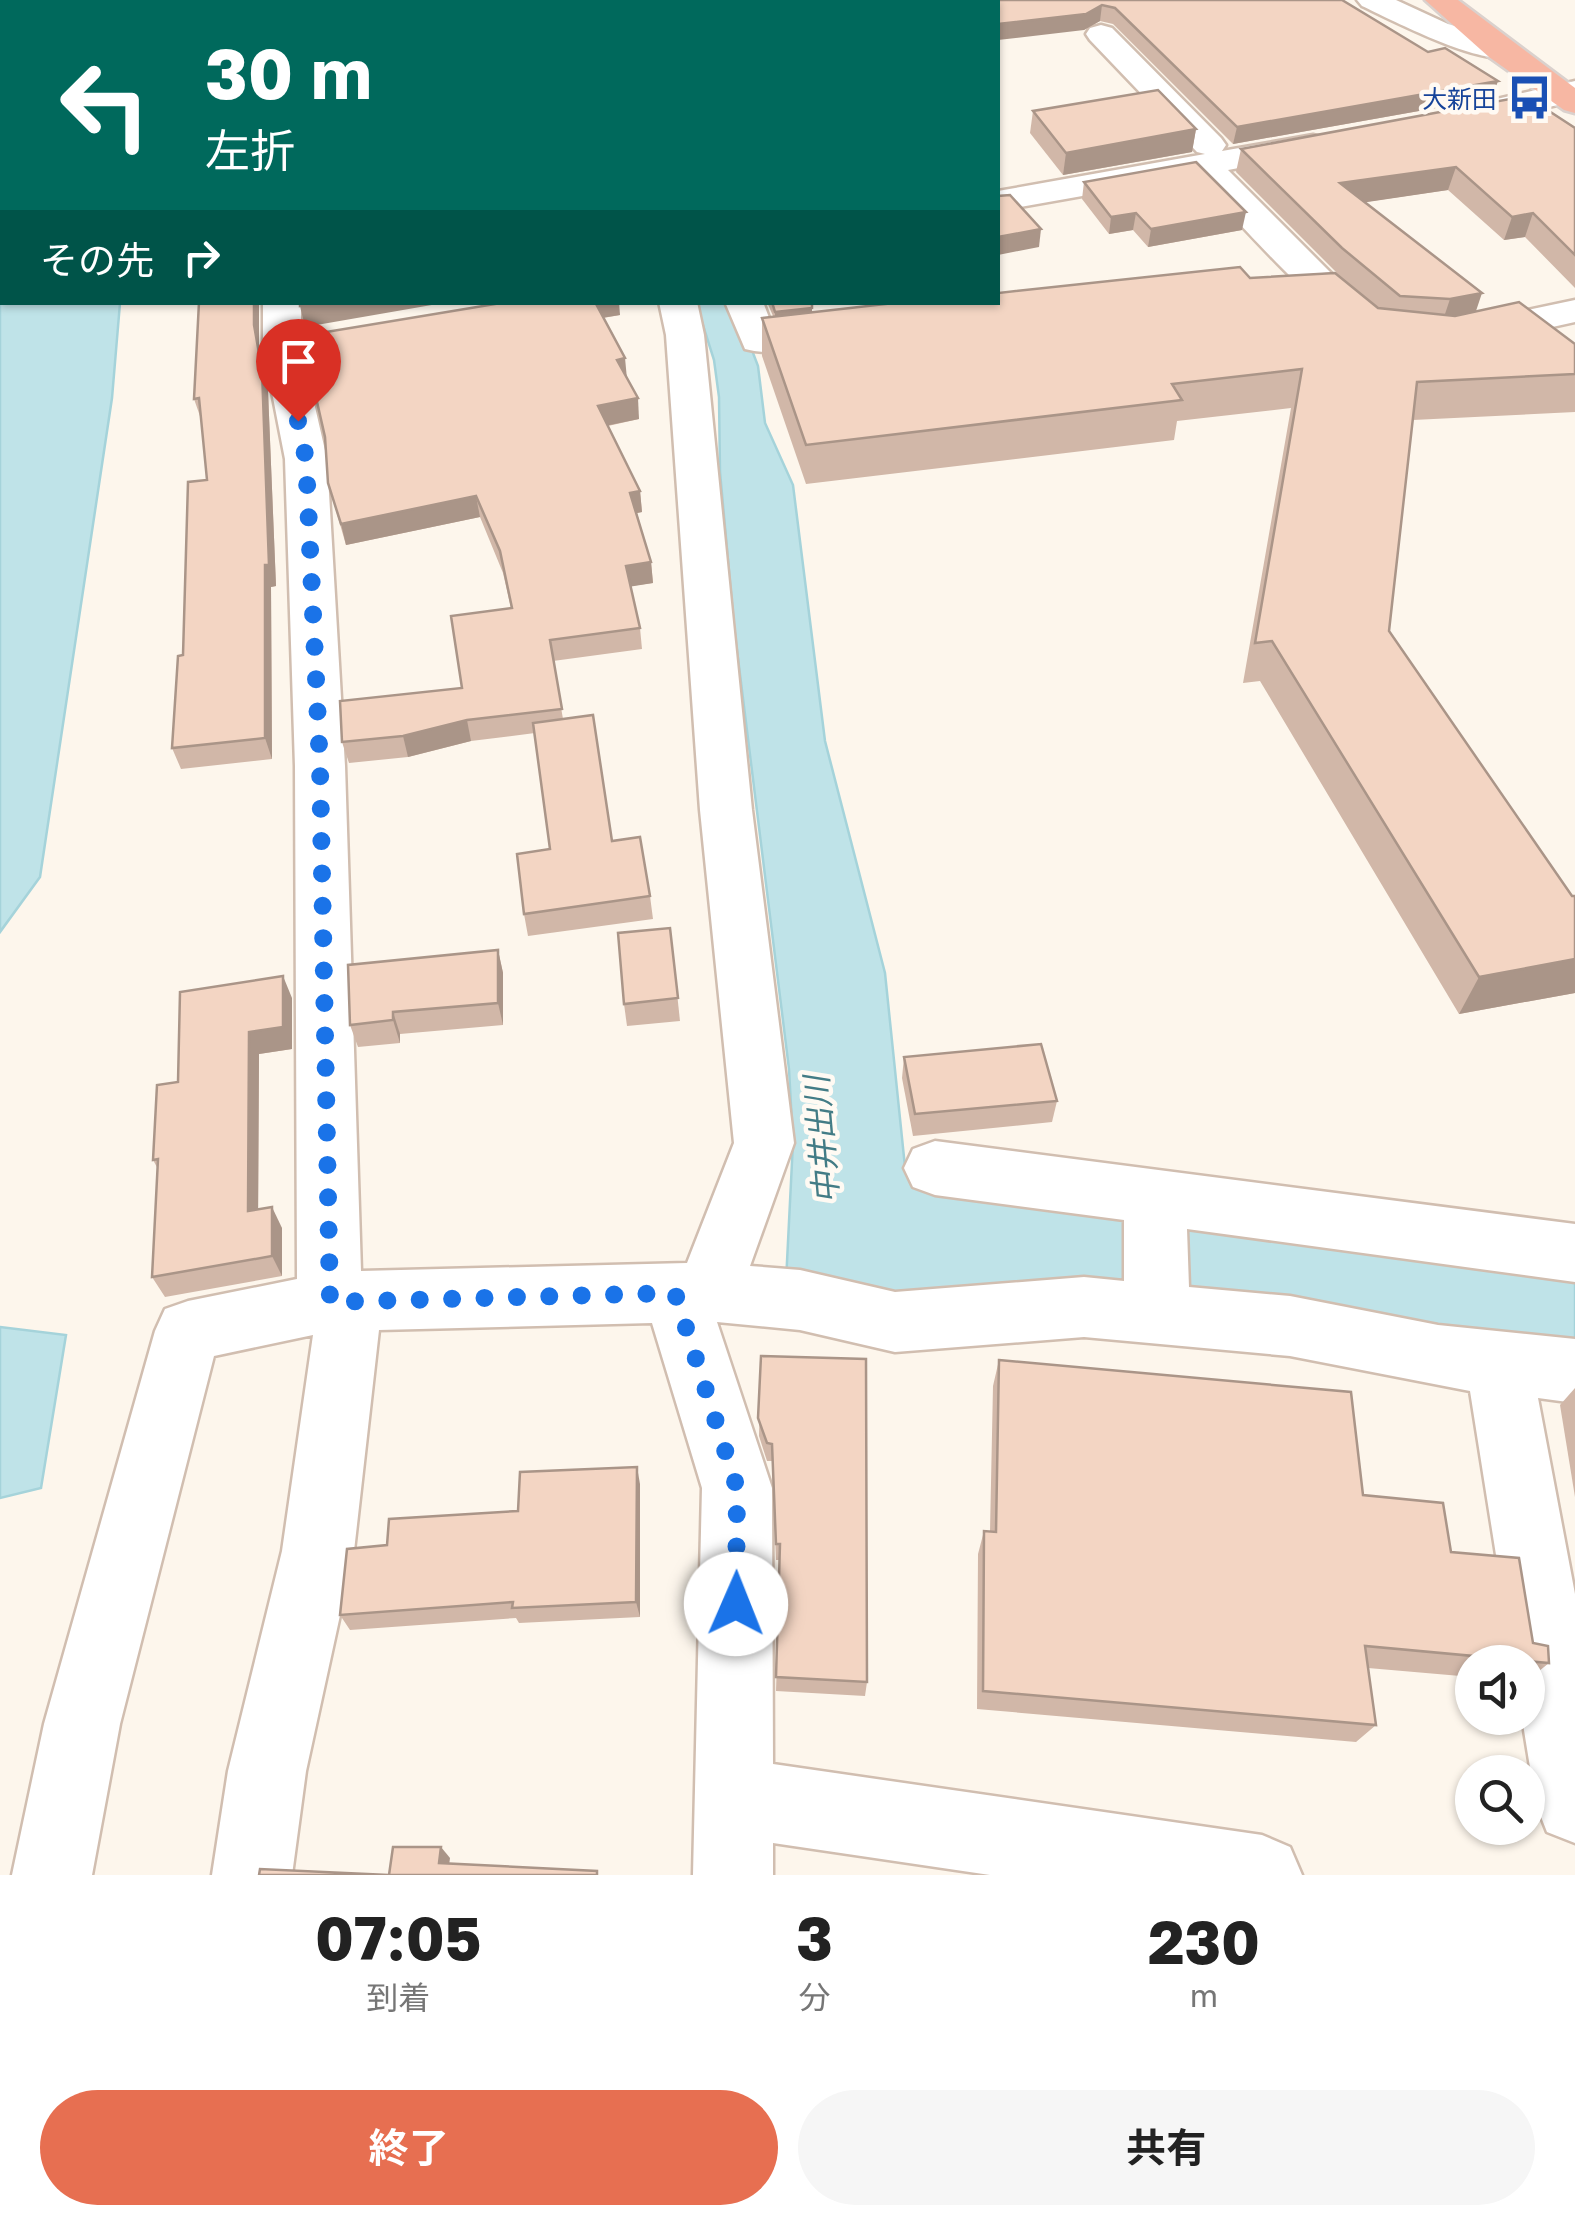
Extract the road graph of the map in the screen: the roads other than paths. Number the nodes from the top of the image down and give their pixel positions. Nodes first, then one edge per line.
1 (1372, 0) edge
2 (1440, 0) edge
3 (1483, 0) edge
4 (1101, 34) dead end
5 (1500, 50) junction
6 (1572, 89) edge
7 (1431, 122) edge
8 (1337, 140) edge
9 (1214, 163) junction
10 (1001, 196) edge
11 (679, 305) edge
12 (745, 305) edge
13 (1575, 311) edge
14 (873, 328) edge
15 (294, 330) edge
16 (936, 1168) dead end
17 (1155, 1201) junction
18 (1575, 1253) edge
19 (692, 1292) junction
20 (340, 1301) junction
21 (1156, 1311) junction
22 (1498, 1360) junction
23 (1575, 1371) edge
24 (734, 1798) junction
25 (1575, 1804) edge
26 (52, 1875) edge
27 (252, 1875) edge
28 (733, 1875) edge
29 (1262, 1875) edge

1 - 5 street
2 - 5 highway
3 - 6 highway
4 - 9 street
5 - 6 highway
6 - 7 street
8 - 9 street
9 - 10 street
9 - 13 street
11 - 19 street
12 - 14 street
15 - 20 street
16 - 17 street
17 - 18 street
17 - 21 street
19 - 20 street
19 - 21 street
19 - 24 street
20 - 26 street
20 - 27 street
21 - 22 street
22 - 23 street
22 - 25 street
24 - 28 street
24 - 29 street

